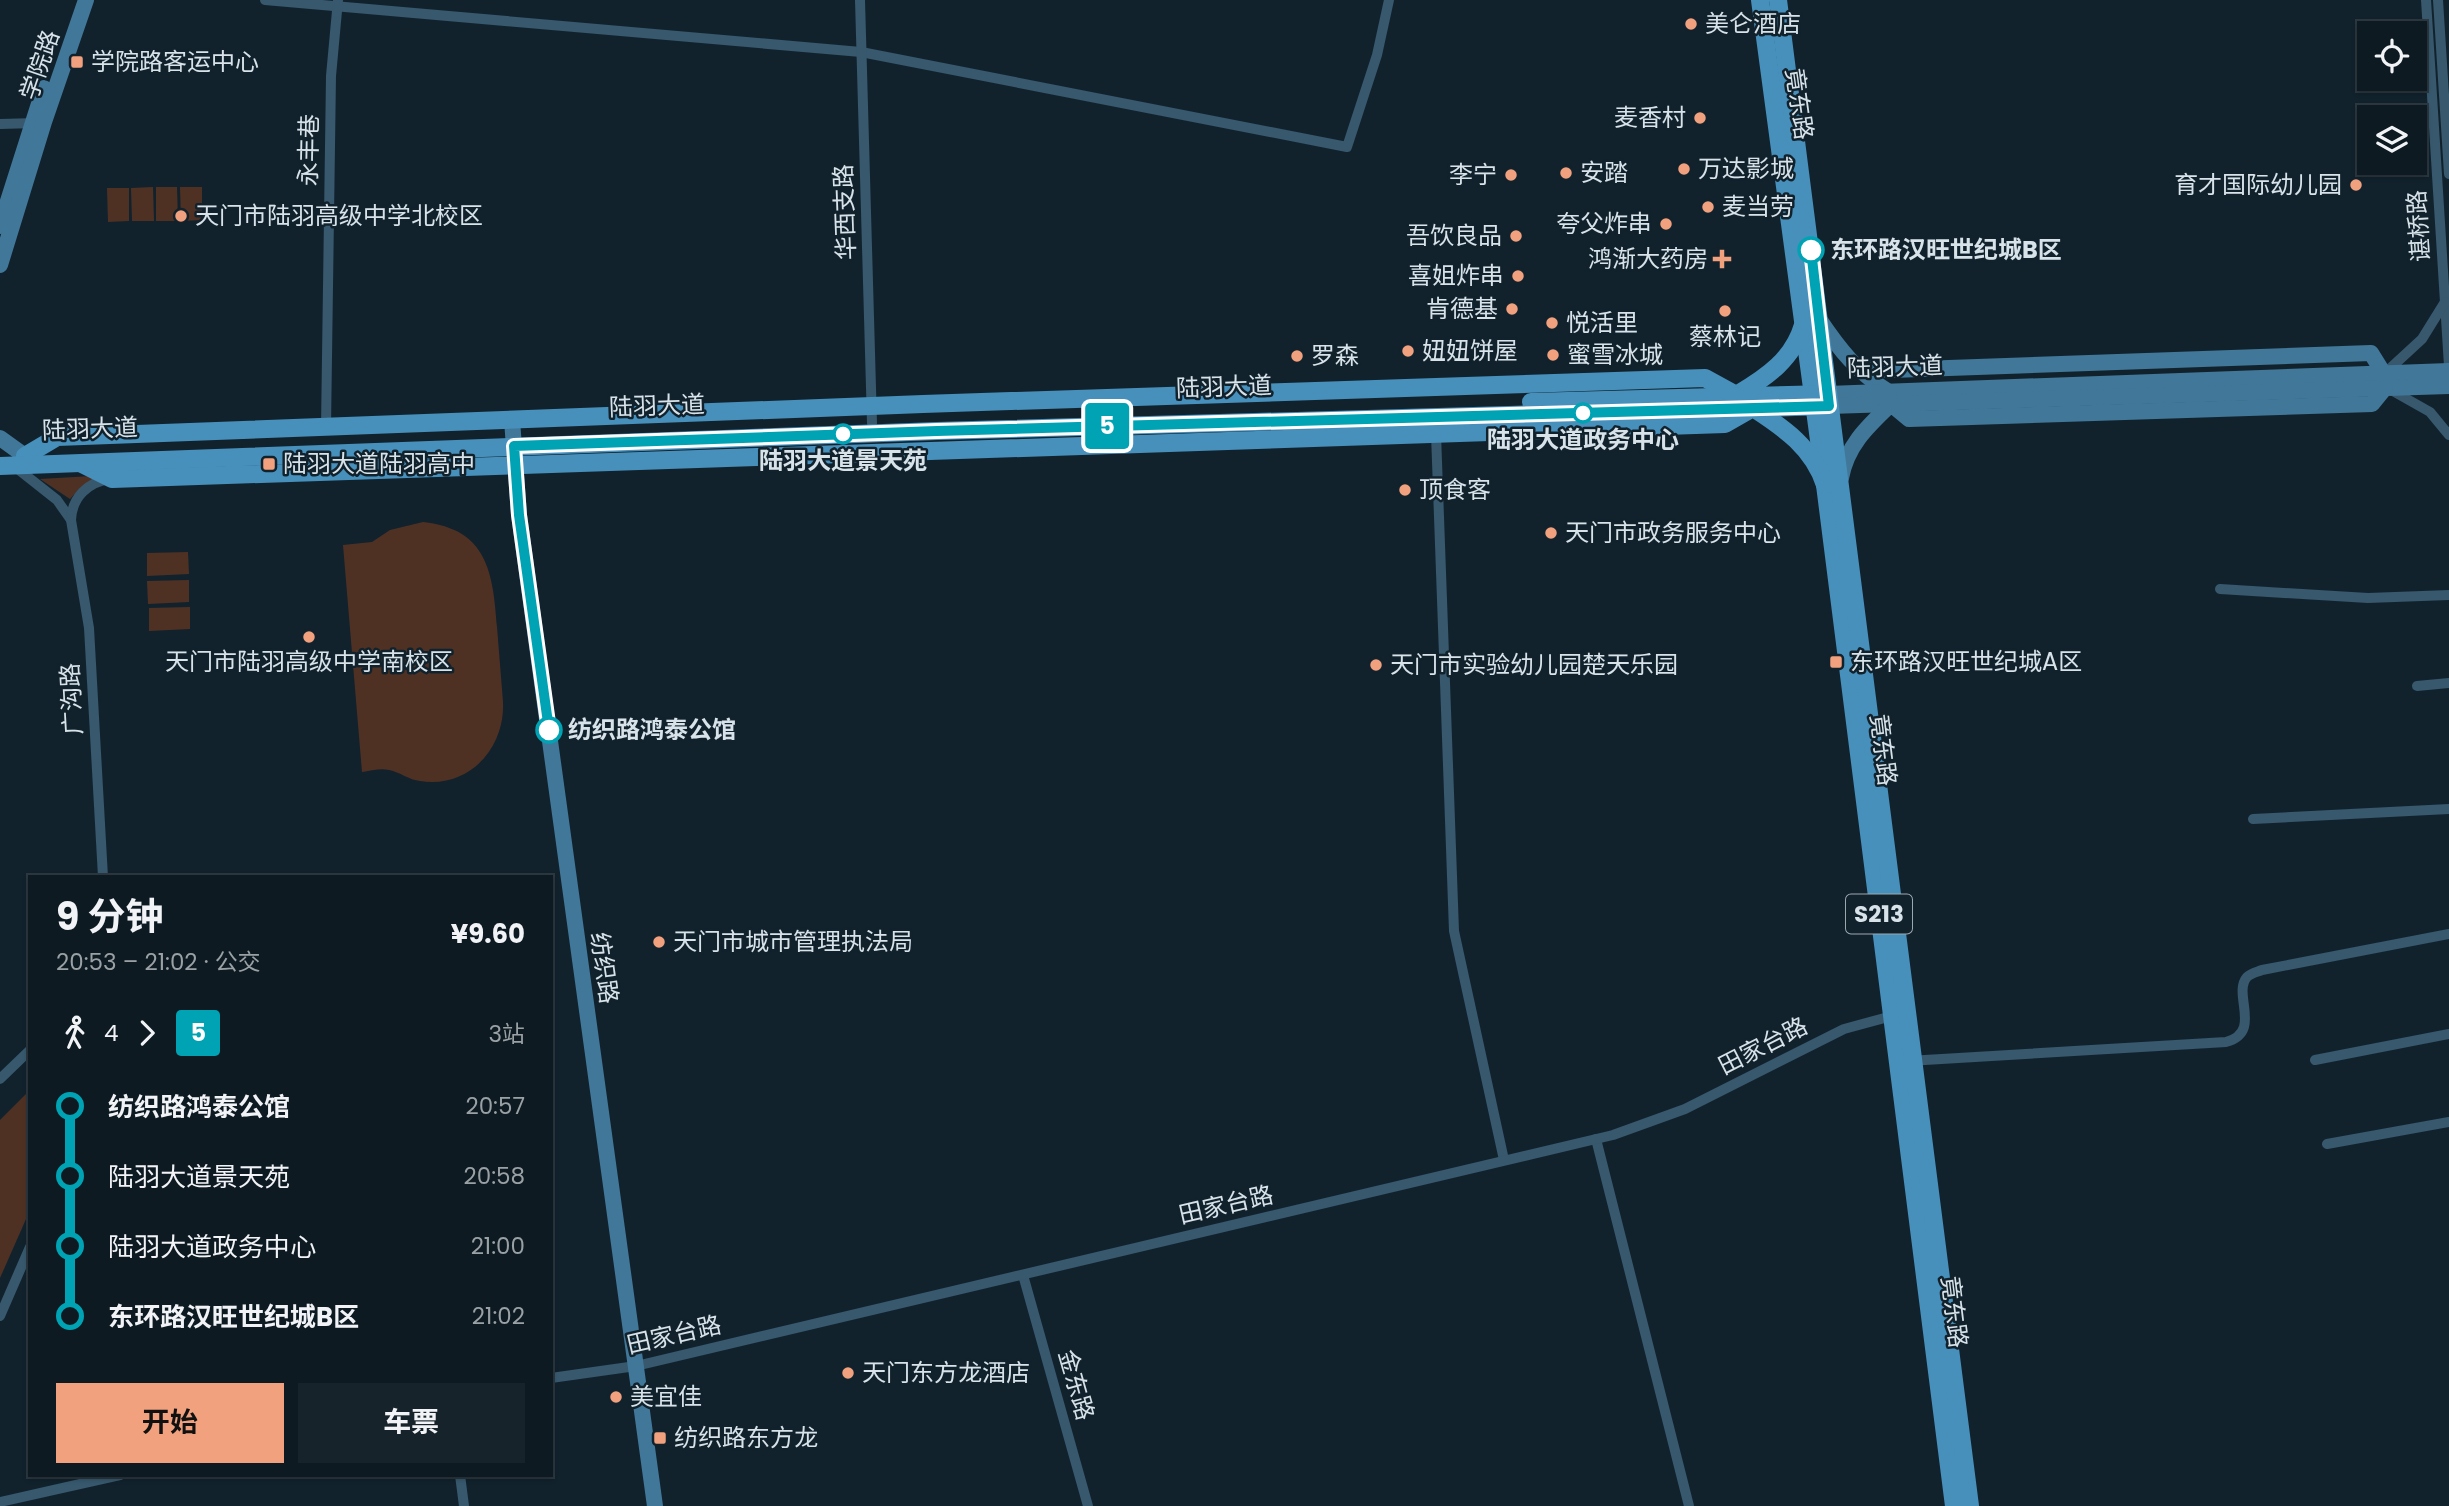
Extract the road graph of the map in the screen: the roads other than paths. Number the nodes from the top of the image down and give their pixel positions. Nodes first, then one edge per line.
1 (75, 0) edge
2 (86, 0) edge
3 (265, 0) edge
4 (860, 0) edge
5 (1389, 0) edge
6 (1760, 0) edge
7 (1778, 0) edge
8 (2426, 0) edge
9 (2438, 0) edge
10 (337, 3) edge
11 (861, 52) junction
12 (38, 123) junction
13 (0, 124) edge
14 (2449, 174) edge
15 (0, 226) edge
16 (0, 265) edge
17 (2445, 302) junction
18 (1812, 321) junction
19 (2449, 366) edge
20 (1856, 367) junction
21 (2449, 371) edge
22 (2385, 381) junction
23 (2449, 386) edge
24 (1736, 395) junction
25 (1890, 398) junction
26 (1821, 400) junction
27 (1752, 408) junction
28 (872, 414) junction
29 (326, 427) junction
30 (1436, 434) junction
31 (2449, 435) edge
32 (0, 438) edge
33 (514, 442) junction
34 (8, 463) edge
35 (80, 463) junction
36 (113, 479) junction
37 (1833, 484) junction
38 (71, 520) junction
39 (2220, 589) dead end
40 (2449, 595) edge
41 (2449, 683) edge
42 (2417, 686) dead end
43 (2449, 809) edge
44 (2253, 819) dead end
45 (103, 875) edge
46 (2449, 934) edge
47 (1892, 1016) junction
48 (2449, 1034) edge
49 (28, 1052) edge
50 (2315, 1060) dead end
51 (1906, 1061) junction
52 (0, 1079) edge
53 (2449, 1122) edge
54 (1596, 1139) junction
55 (2327, 1143) dead end
56 (1504, 1160) junction
57 (28, 1252) edge
58 (1023, 1275) junction
59 (0, 1316) edge
60 (636, 1366) junction
61 (553, 1378) edge
62 (111, 1477) edge
63 (460, 1477) edge
64 (0, 1502) edge
65 (464, 1506) edge
66 (655, 1506) edge
67 (1088, 1506) edge
68 (1689, 1506) edge
69 (1954, 1506) edge
70 (1970, 1506) edge

1 - 12 main road, 学院路
2 - 12 main road, 学院路
3 - 10 street
4 - 11 street, 华西支路
5 - 11 street
6 - 18 main road, 竟东路 / S213
7 - 18 main road, 竟东路 / S213
8 - 17 street, 谌桥路
9 - 14 street, 谌桥路
10 - 11 street
10 - 29 street, 永丰巷
11 - 28 street, 华西支路
12 - 13 street
12 - 15 main road, 学院路
12 - 16 main road, 学院路
17 - 19 street, 谌桥路
17 - 22 street
18 - 20 main road
18 - 24 main road
18 - 26 main road, 竟东路 / S213
20 - 22 main road
20 - 25 main road
21 - 22 main road, 陆羽大道
22 - 23 main road, 陆羽大道
22 - 25 main road, 陆羽大道
22 - 31 street
24 - 26 main road, 陆羽大道
24 - 28 main road
25 - 26 main road, 陆羽大道
25 - 37 main road
26 - 27 main road, 陆羽大道
26 - 37 main road, 竟东路 / S213
27 - 30 main road
27 - 33 main road, 陆羽大道
27 - 37 main road
28 - 33 main road
29 - 33 main road
29 - 34 main road
30 - 33 main road
30 - 56 street
32 - 34 main road
33 - 34 main road, 陆羽大道
33 - 35 main road, 陆羽大道
33 - 36 main road
33 - 60 main road, 纺织路
34 - 35 main road, 陆羽大道
34 - 38 street
35 - 36 main road
36 - 38 street
37 - 47 main road, 竟东路 / S213
37 - 51 main road, 竟东路 / S213
38 - 45 street, 广沟路
39 - 40 street
41 - 42 street
43 - 44 street
46 - 51 street
47 - 51 main road, 竟东路 / S213
47 - 54 street, 田家台路
48 - 50 street
49 - 52 street
51 - 69 main road, 竟东路 / S213
51 - 70 main road, 竟东路 / S213
53 - 55 street
54 - 56 street, 田家台路
54 - 68 street
56 - 58 street, 田家台路
57 - 59 street
58 - 60 street, 田家台路
58 - 67 street, 金东路
60 - 61 street, 田家台路
60 - 66 main road, 纺织路
62 - 64 street
63 - 65 street

